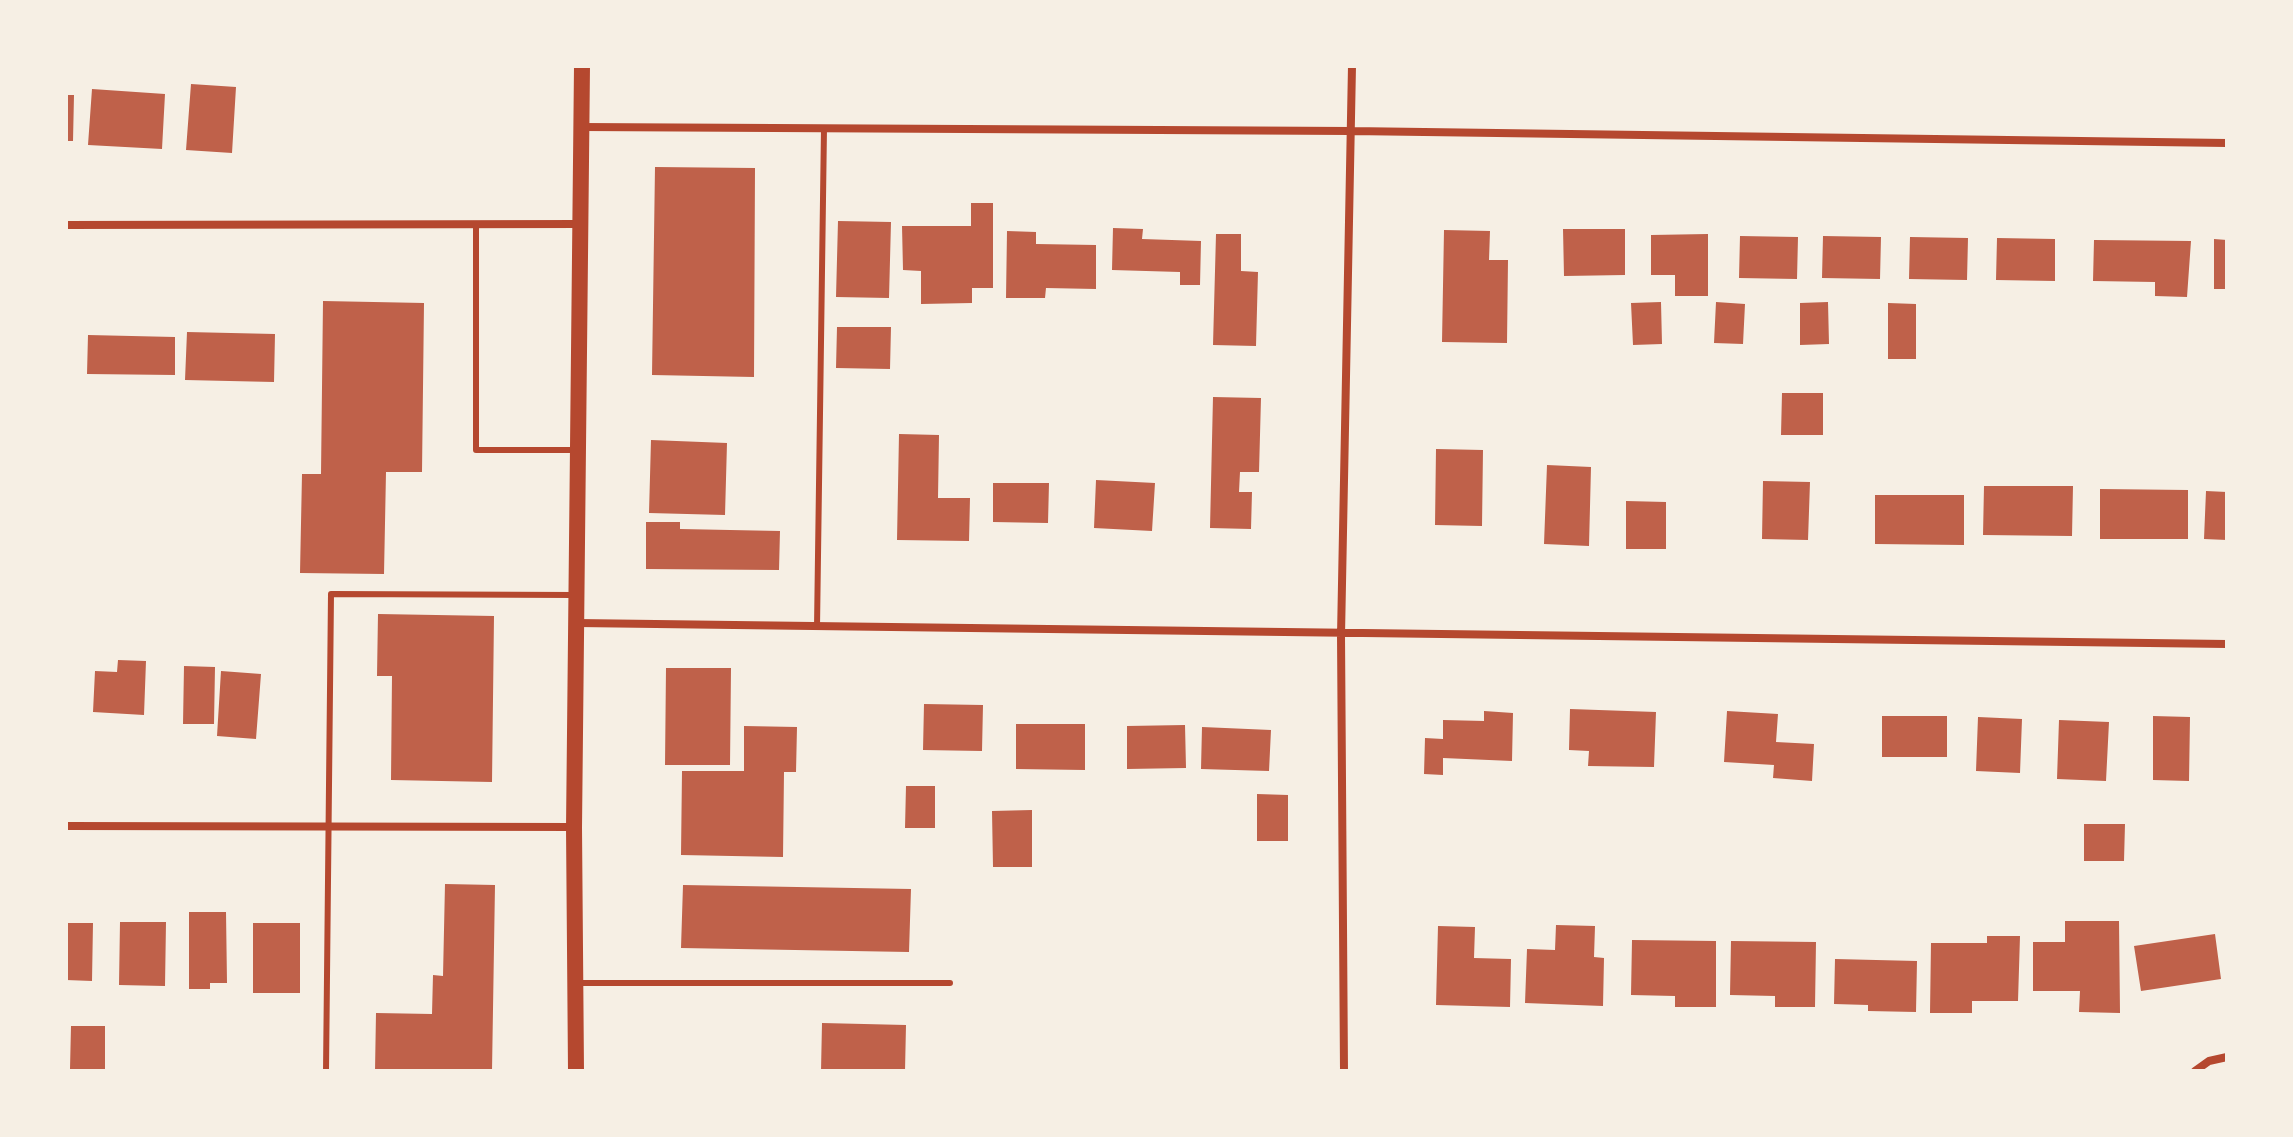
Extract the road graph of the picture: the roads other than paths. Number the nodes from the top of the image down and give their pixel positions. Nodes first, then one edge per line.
1 (582, 66) edge
2 (1352, 66) edge
3 (581, 127) junction
4 (824, 128) junction
5 (1351, 131) junction
6 (2227, 143) edge
7 (476, 224) junction
8 (580, 224) junction
9 (66, 225) edge
10 (578, 450) junction
11 (576, 595) junction
12 (576, 623) junction
13 (817, 627) junction
14 (1341, 635) junction
15 (2227, 644) edge
16 (66, 826) edge
17 (331, 827) junction
18 (574, 827) junction
19 (577, 983) junction
20 (950, 983) dead end
21 (2227, 1057) edge
22 (326, 1071) edge
23 (576, 1071) edge
24 (1344, 1071) edge
25 (2195, 1071) edge

1 - 3 main road
2 - 5 street
3 - 4 street
3 - 8 main road
4 - 5 street
4 - 13 lane
5 - 6 street
5 - 14 street
7 - 8 street
7 - 9 street
7 - 10 lane
8 - 10 main road
10 - 11 main road
11 - 12 main road
11 - 17 lane
12 - 13 street
12 - 18 main road
13 - 14 street
14 - 15 street
14 - 24 street
16 - 17 street
17 - 18 street
17 - 22 lane
18 - 19 main road
19 - 20 lane
19 - 23 main road
21 - 25 street

